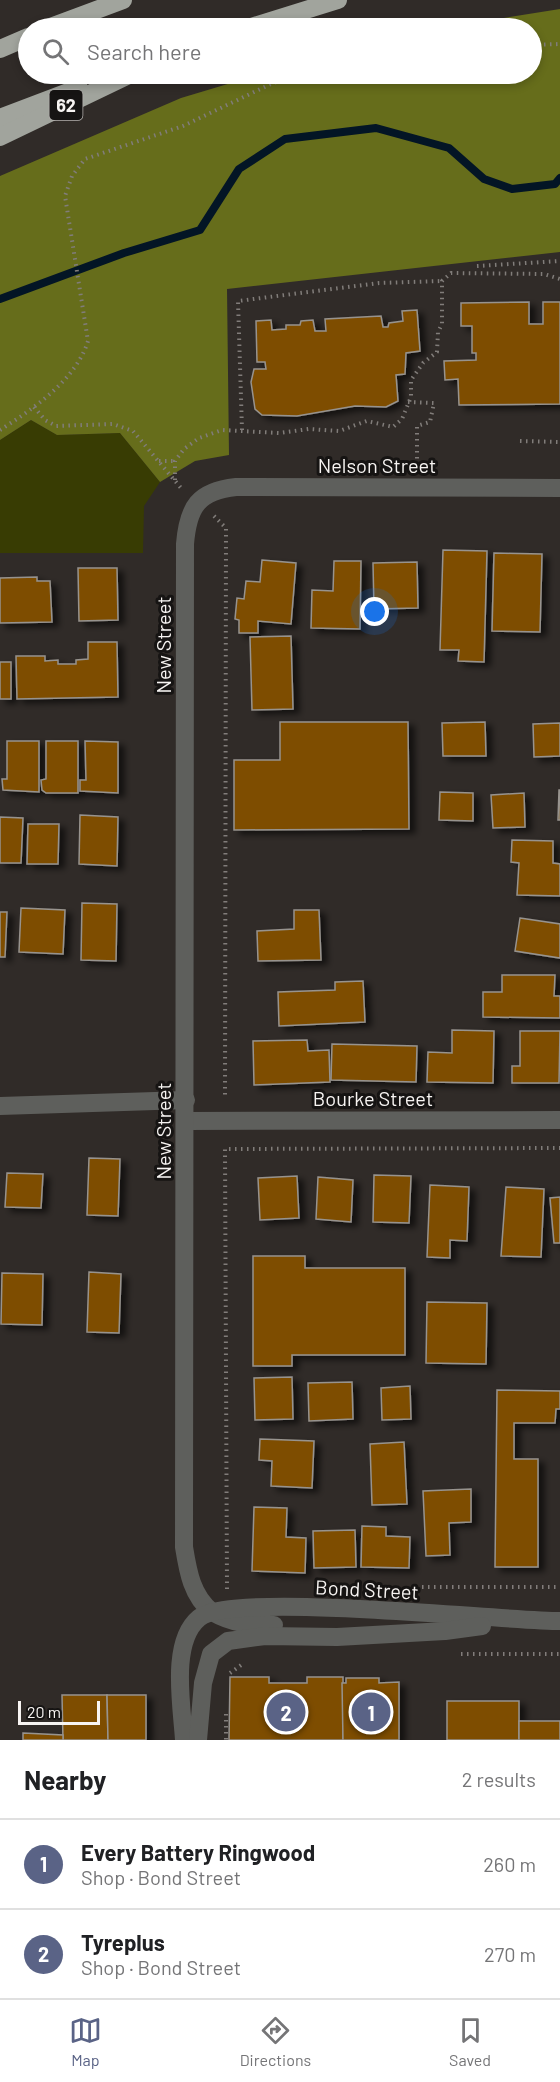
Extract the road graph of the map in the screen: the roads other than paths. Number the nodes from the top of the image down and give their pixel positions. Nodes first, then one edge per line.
1 (123, 0) edge
2 (338, 0) edge
3 (75, 18) edge
4 (280, 18) edge
5 (18, 41) edge
6 (0, 49) edge
7 (93, 84) edge
8 (111, 84) edge
9 (0, 118) edge
10 (0, 138) edge
11 (560, 489) edge
12 (204, 508) joint
13 (186, 1100) junction
14 (0, 1106) edge
15 (560, 1120) edge
16 (186, 1121) junction
17 (212, 1612) junction
18 (520, 1621) junction
19 (560, 1621) edge
20 (387, 1634) junction
21 (211, 1654) junction
22 (184, 1740) edge
23 (198, 1740) edge

1 - 3 highway
2 - 4 highway
5 - 6 highway
7 - 9 highway
8 - 10 highway, 62
11 - 12 street, Nelson Street
12 - 13 street, New Street
13 - 14 street
13 - 16 street, New Street
15 - 16 street, Bourke Street
16 - 17 street, New Street
17 - 18 street, Bond Street
17 - 20 street
17 - 21 street
17 - 22 street
18 - 19 street, Bond Street
18 - 20 street, Bond Street
20 - 21 street, Bond Street
21 - 23 street

